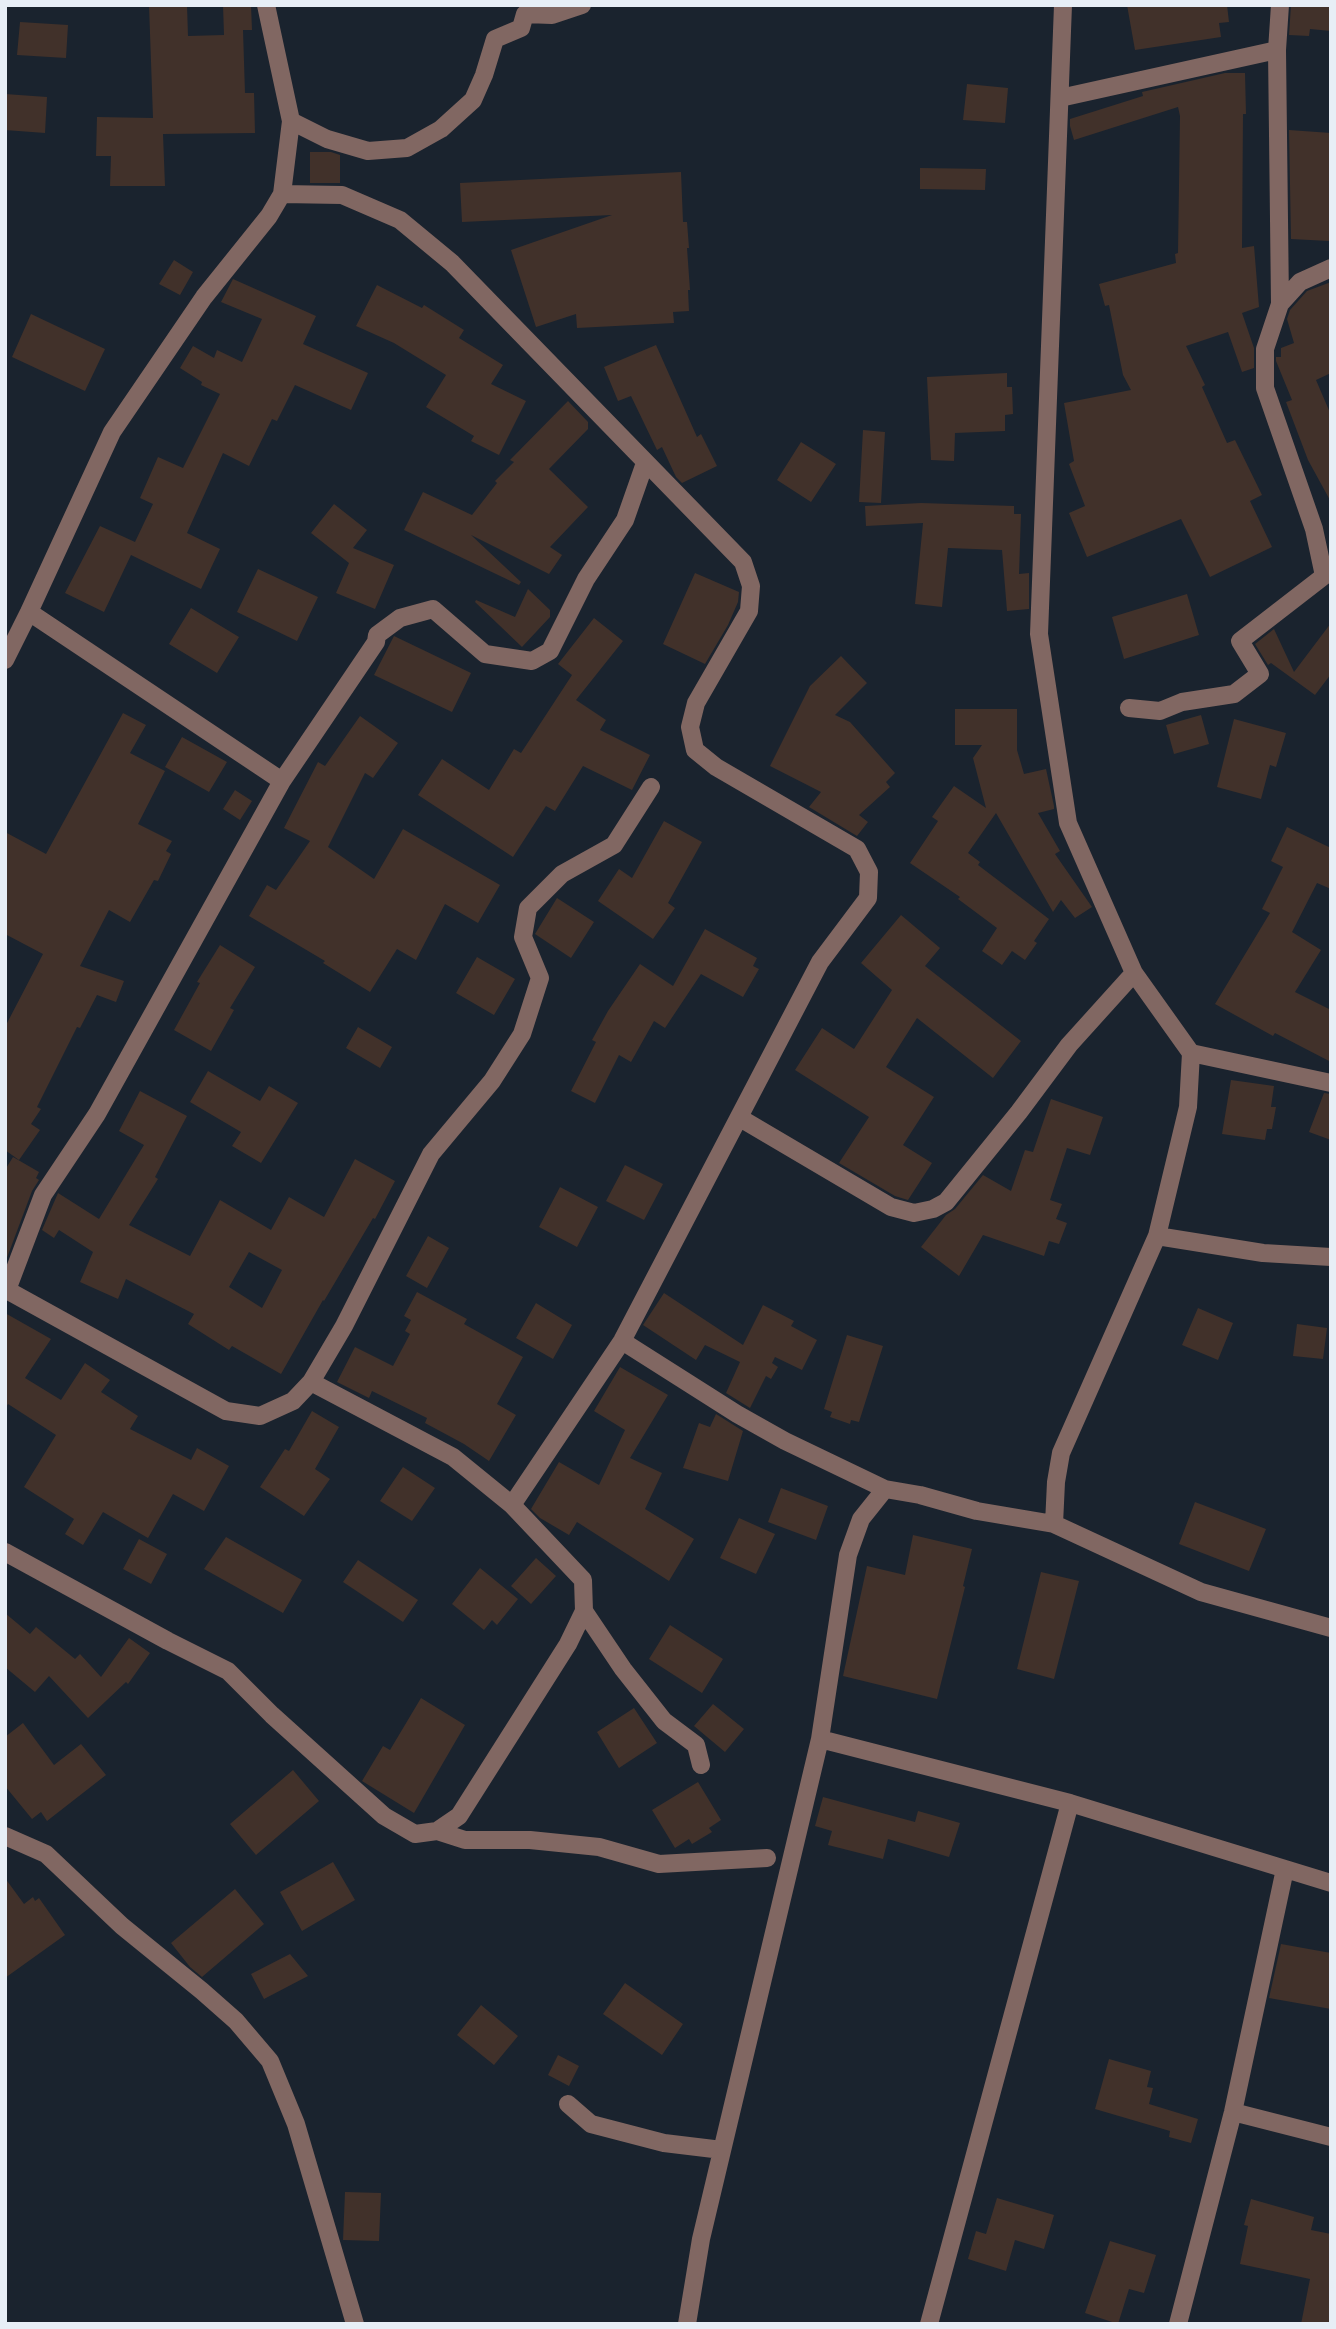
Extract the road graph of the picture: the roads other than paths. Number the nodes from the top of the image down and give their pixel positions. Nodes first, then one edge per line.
1 (265, 5) edge
2 (582, 5) edge
3 (1063, 5) edge
4 (1280, 5) edge
5 (1277, 50) junction
6 (1060, 98) junction
7 (290, 121) junction
8 (282, 194) junction
9 (1331, 268) edge
10 (1280, 304) junction
11 (645, 463) junction
12 (29, 612) junction
13 (5, 660) edge
14 (1129, 708) dead end
15 (282, 781) junction
16 (651, 787) dead end
17 (1133, 973) junction
18 (1191, 1053) junction
19 (1331, 1083) edge
20 (740, 1118) junction
21 (1157, 1236) junction
22 (1331, 1257) edge
23 (6, 1290) edge
24 (622, 1341) junction
25 (311, 1382) junction
26 (885, 1489) junction
27 (512, 1505) junction
28 (1054, 1524) junction
29 (5, 1552) edge
30 (584, 1611) junction
31 (1331, 1628) edge
32 (820, 1738) junction
33 (701, 1765) dead end
34 (1070, 1803) junction
35 (438, 1831) junction
36 (5, 1836) edge
37 (766, 1858) dead end
38 (1285, 1869) junction
39 (1331, 1883) edge
40 (568, 2104) dead end
41 (1233, 2112) junction
42 (1331, 2137) edge
43 (722, 2150) junction
44 (355, 2324) edge
45 (687, 2324) edge
46 (929, 2324) edge
47 (1178, 2324) edge

1 - 7 street
2 - 7 street
3 - 6 street
4 - 5 street
5 - 6 street
5 - 10 street
6 - 17 street
7 - 8 street
8 - 11 street
8 - 12 street
9 - 10 street
10 - 14 street
11 - 15 street
11 - 20 street
12 - 13 street
12 - 15 street
15 - 23 street
16 - 25 street
17 - 18 street
17 - 20 street
18 - 19 street
18 - 21 street
20 - 24 street
21 - 22 street
21 - 28 street
23 - 25 street
24 - 26 street
24 - 27 street
25 - 27 street
26 - 28 street
26 - 32 street
27 - 30 street
28 - 31 street
29 - 35 street
30 - 33 street
30 - 35 street
32 - 34 street
32 - 43 street
34 - 38 street
34 - 46 street
35 - 37 street
36 - 44 street
38 - 39 street
38 - 41 street
40 - 43 street
41 - 42 street
41 - 47 street
43 - 45 street

